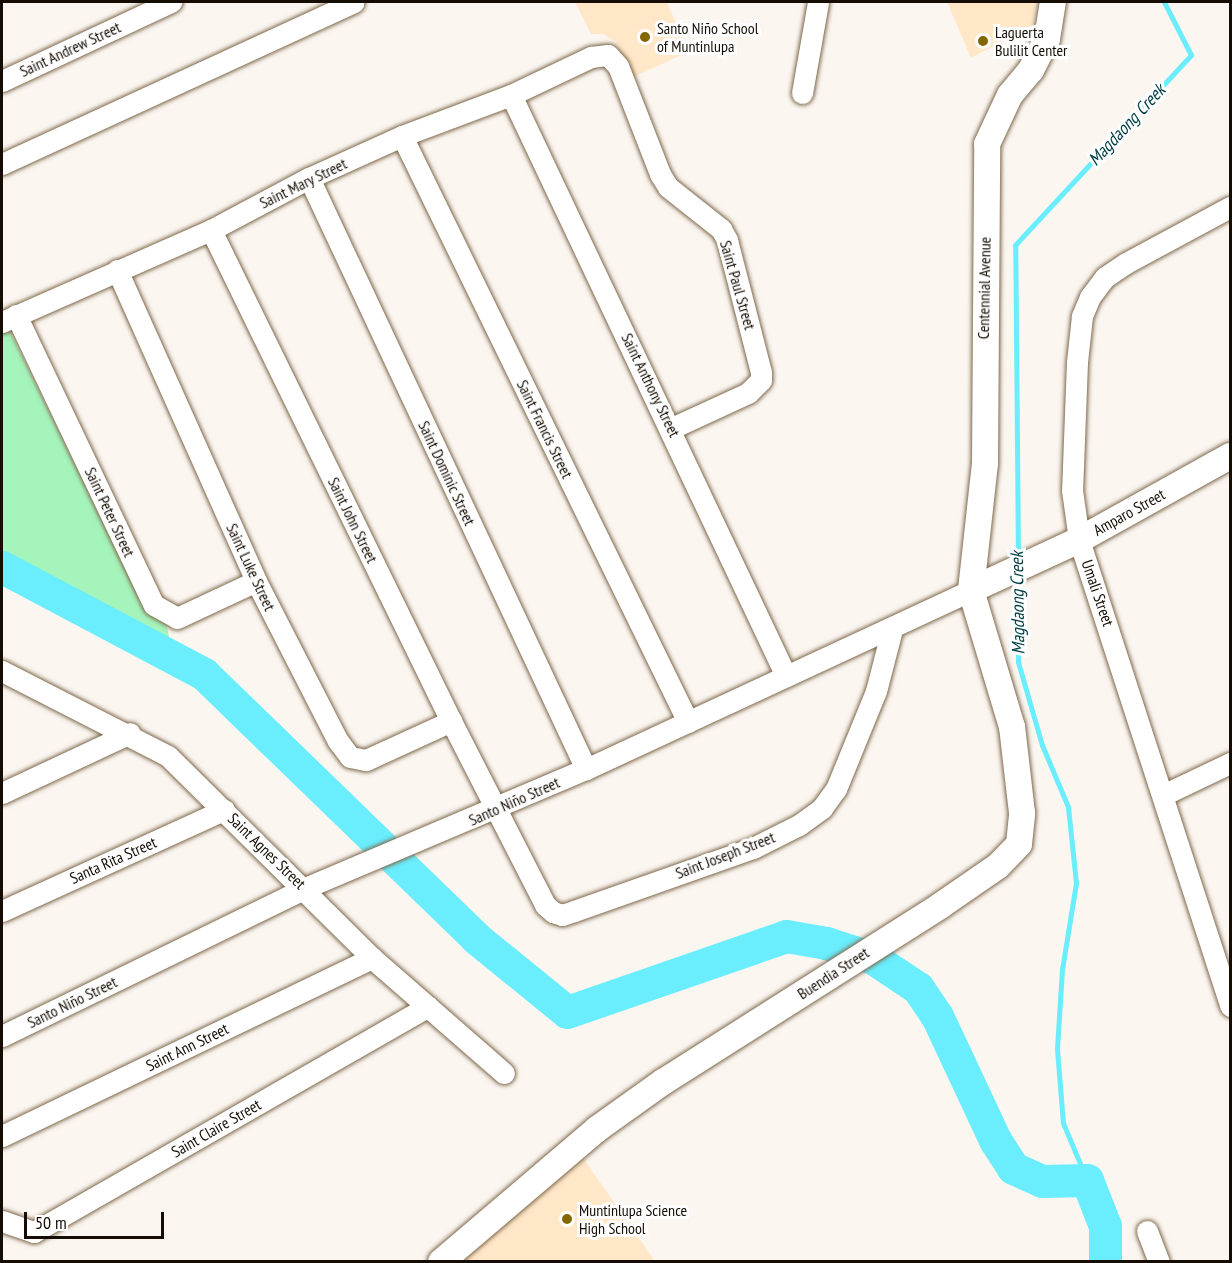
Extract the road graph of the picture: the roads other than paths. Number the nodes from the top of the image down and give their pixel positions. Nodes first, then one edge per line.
1 (171, 2) edge
2 (354, 2) edge
3 (818, 2) edge
4 (1053, 2) edge
5 (608, 55) joint
6 (2, 81) edge
7 (802, 93) dead end
8 (511, 95) junction
9 (402, 136) junction
10 (2, 164) edge
11 (309, 178) junction
12 (1230, 207) edge
13 (211, 230) junction
14 (117, 270) junction
15 (9, 319) edge
16 (672, 428) junction
17 (1230, 456) edge
18 (1079, 540) junction
19 (1026, 565) joint
20 (256, 581) junction
21 (979, 586) junction
22 (892, 629) junction
23 (2, 671) edge
24 (786, 676) junction
25 (451, 721) junction
26 (688, 722) junction
27 (130, 733) junction
28 (1230, 763) edge
29 (586, 769) junction
30 (2, 793) edge
31 (1163, 795) junction
32 (497, 809) junction
33 (224, 810) junction
34 (306, 888) junction
35 (2, 910) edge
36 (372, 958) junction
37 (428, 1006) junction
38 (1230, 1006) edge
39 (2, 1036) edge
40 (504, 1073) dead end
41 (2, 1136) edge
42 (2, 1221) edge
43 (1147, 1231) dead end
44 (441, 1262) edge
45 (1159, 1262) edge

1 - 6 street, Saint Andrew Street
2 - 10 street
3 - 7 street
4 - 21 street, Centennial Avenue
5 - 8 street, Saint Mary Street
5 - 16 street, Saint Paul Street
8 - 9 street, Saint Mary Street
8 - 16 street, Saint Anthony Street
9 - 11 street, Saint Mary Street
9 - 26 street, Saint Francis Street
11 - 13 street, Saint Mary Street
11 - 29 street, Saint Dominic Street
12 - 18 street, Umali Street
13 - 14 street, Saint Mary Street
13 - 25 street, Saint John Street
14 - 15 street, Saint Mary Street
14 - 20 street, Saint Luke Street
15 - 20 street, Saint Peter Street
16 - 24 street, Saint Anthony Street
17 - 18 street, Amparo Street
18 - 19 street, Amparo Street
18 - 31 street, Umali Street
19 - 21 street, Santo Niño Street
20 - 25 street, Saint Luke Street
21 - 22 street, Santo Niño Street
21 - 44 street, Buendia Street
22 - 24 street, Santo Niño Street
22 - 32 street, Saint Joseph Street
23 - 27 street, Saint Agnes Street
24 - 26 street, Santo Niño Street
25 - 32 street, Saint John Street
26 - 29 street, Santo Niño Street
27 - 30 street
27 - 33 street, Saint Agnes Street
28 - 31 street
29 - 32 street, Santo Niño Street
31 - 38 street, Umali Street
32 - 34 street, Santo Niño Street
33 - 34 street, Saint Agnes Street
33 - 35 street, Santa Rita Street
34 - 36 street, Saint Agnes Street
34 - 39 street, Santo Niño Street
36 - 37 street, Saint Agnes Street
36 - 41 street, Saint Ann Street
37 - 40 street, Saint Agnes Street
37 - 42 street, Saint Claire Street
43 - 45 street

